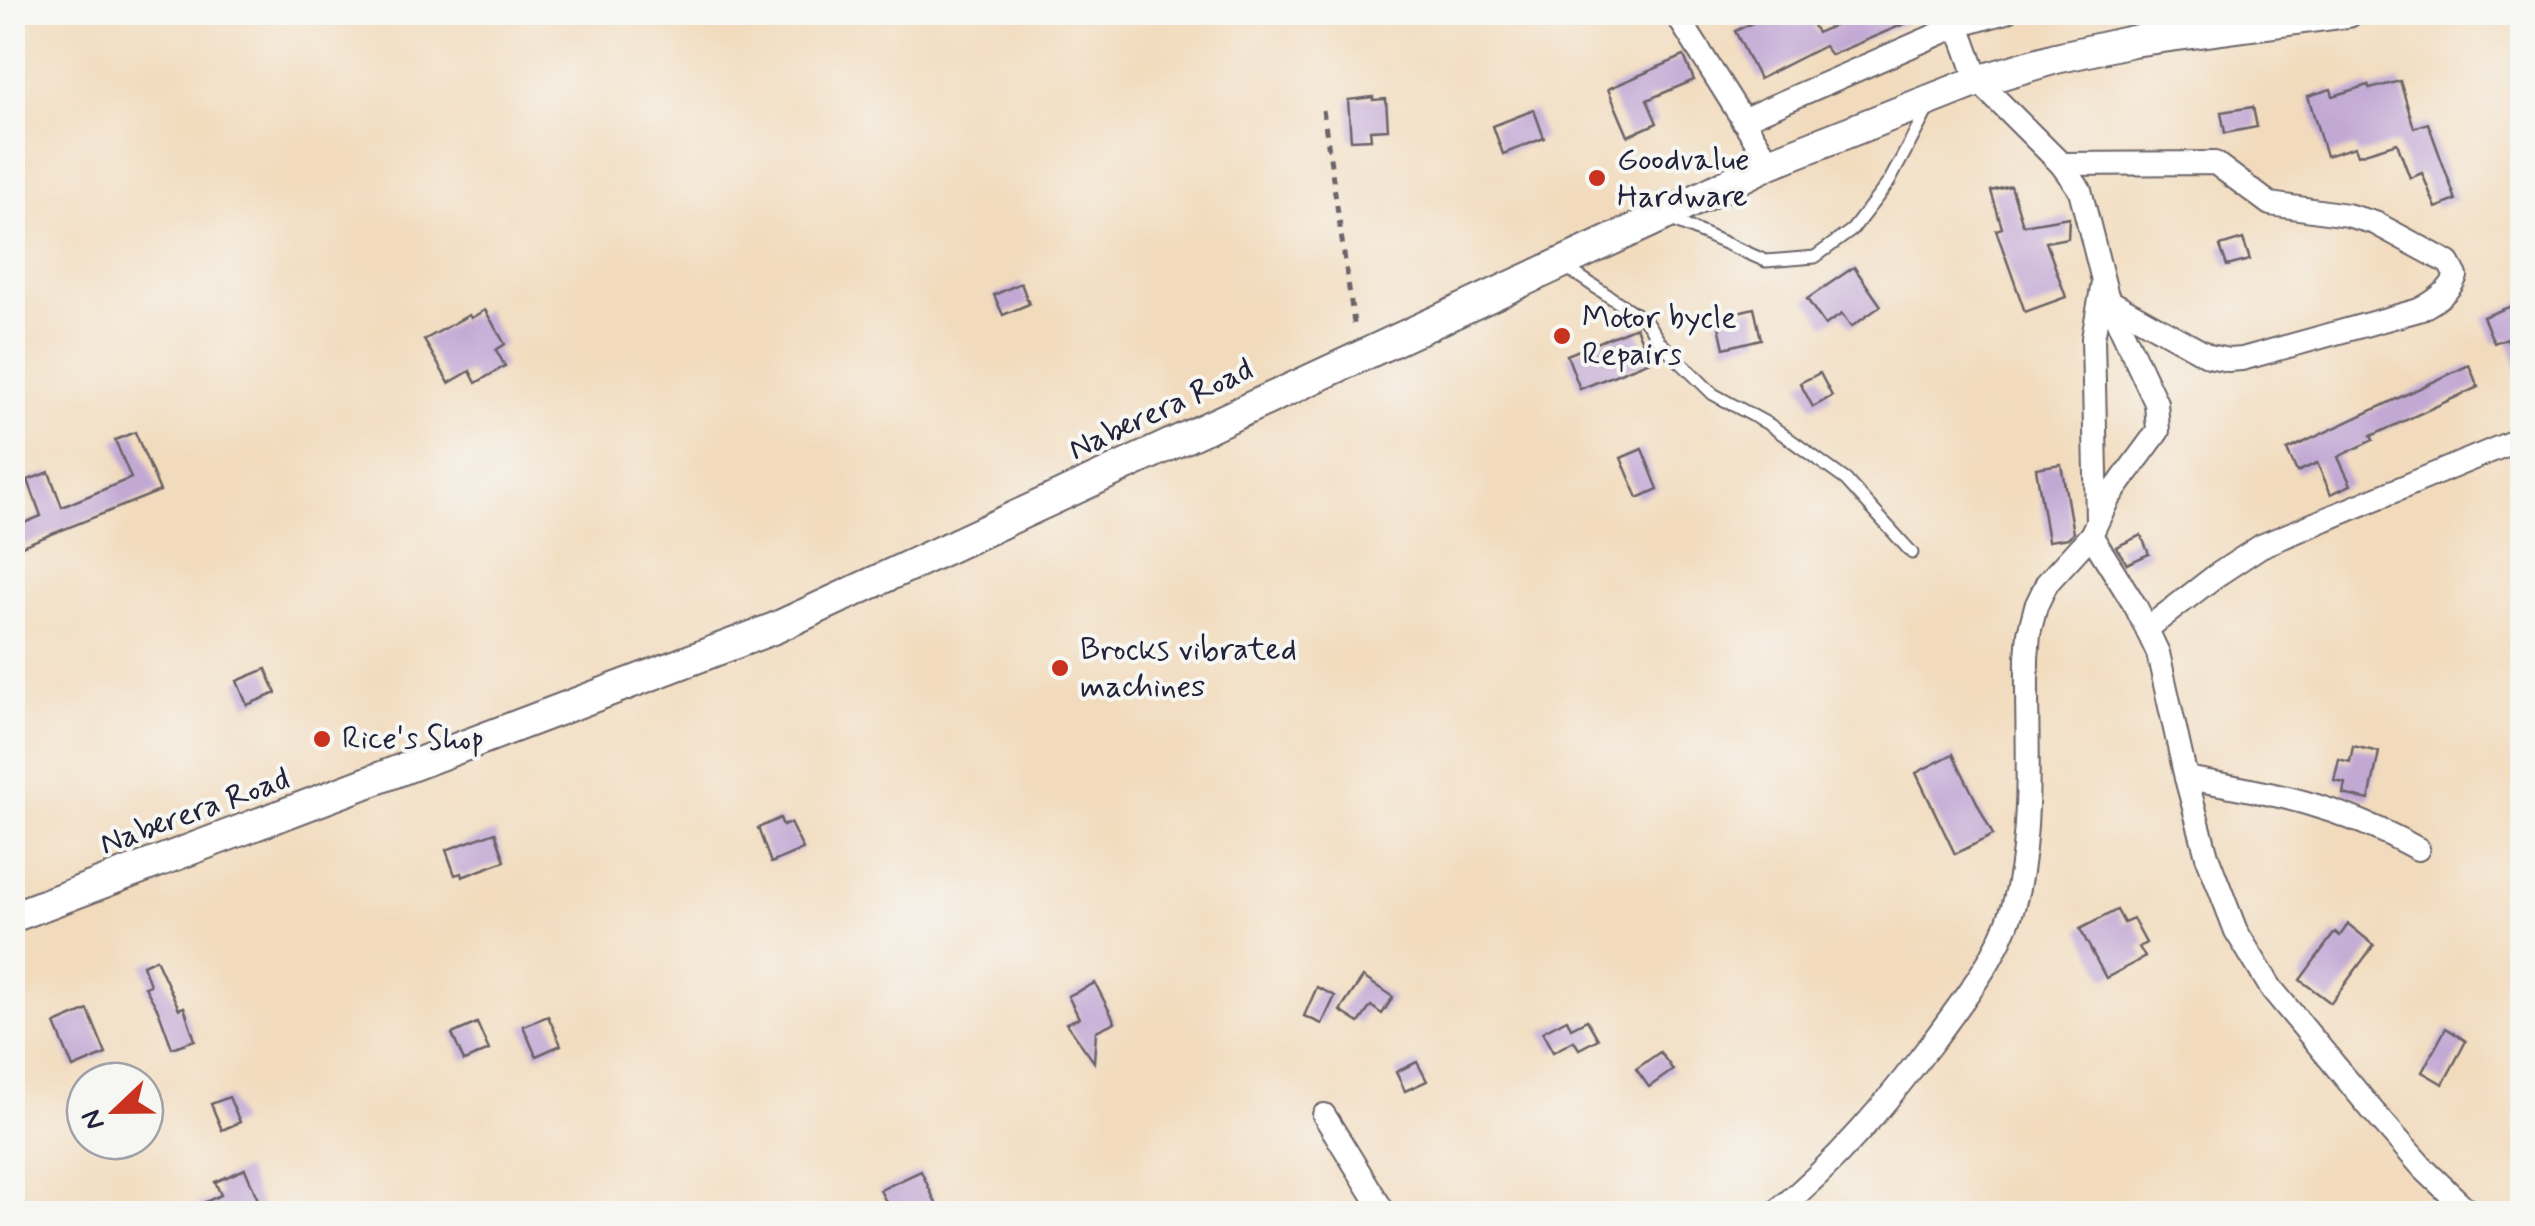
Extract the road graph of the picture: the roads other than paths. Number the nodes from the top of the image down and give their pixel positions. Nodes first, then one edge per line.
1 (1675, 12) edge
2 (2006, 12) edge
3 (2348, 12) edge
4 (1955, 19) edge
5 (1978, 81) junction
6 (1933, 99) junction
7 (1742, 120) junction
8 (1770, 163) junction
9 (2061, 164) junction
10 (1663, 216) junction
11 (1560, 264) junction
12 (2106, 290) junction
13 (2522, 438) edge
14 (2094, 529) junction
15 (1912, 553) dead end
16 (2148, 628) junction
17 (2186, 778) junction
18 (2418, 849) dead end
19 (12, 917) edge
20 (1324, 1115) dead end
21 (1386, 1214) edge
22 (1774, 1214) edge
23 (2471, 1214) edge

1 - 7 street
2 - 4 street
3 - 5 street, Naberera Road
4 - 5 street
4 - 7 street
5 - 6 street, Naberera Road
5 - 9 street
6 - 8 street, Naberera Road
6 - 10 lane
7 - 8 street
8 - 10 street, Naberera Road
9 - 12 street
9 - 12 street
10 - 11 street, Naberera Road
11 - 15 lane
11 - 19 street, Naberera Road
12 - 14 street
12 - 14 street
13 - 16 street
14 - 16 street
14 - 22 street
16 - 17 street
17 - 18 street
17 - 23 street
20 - 21 street

